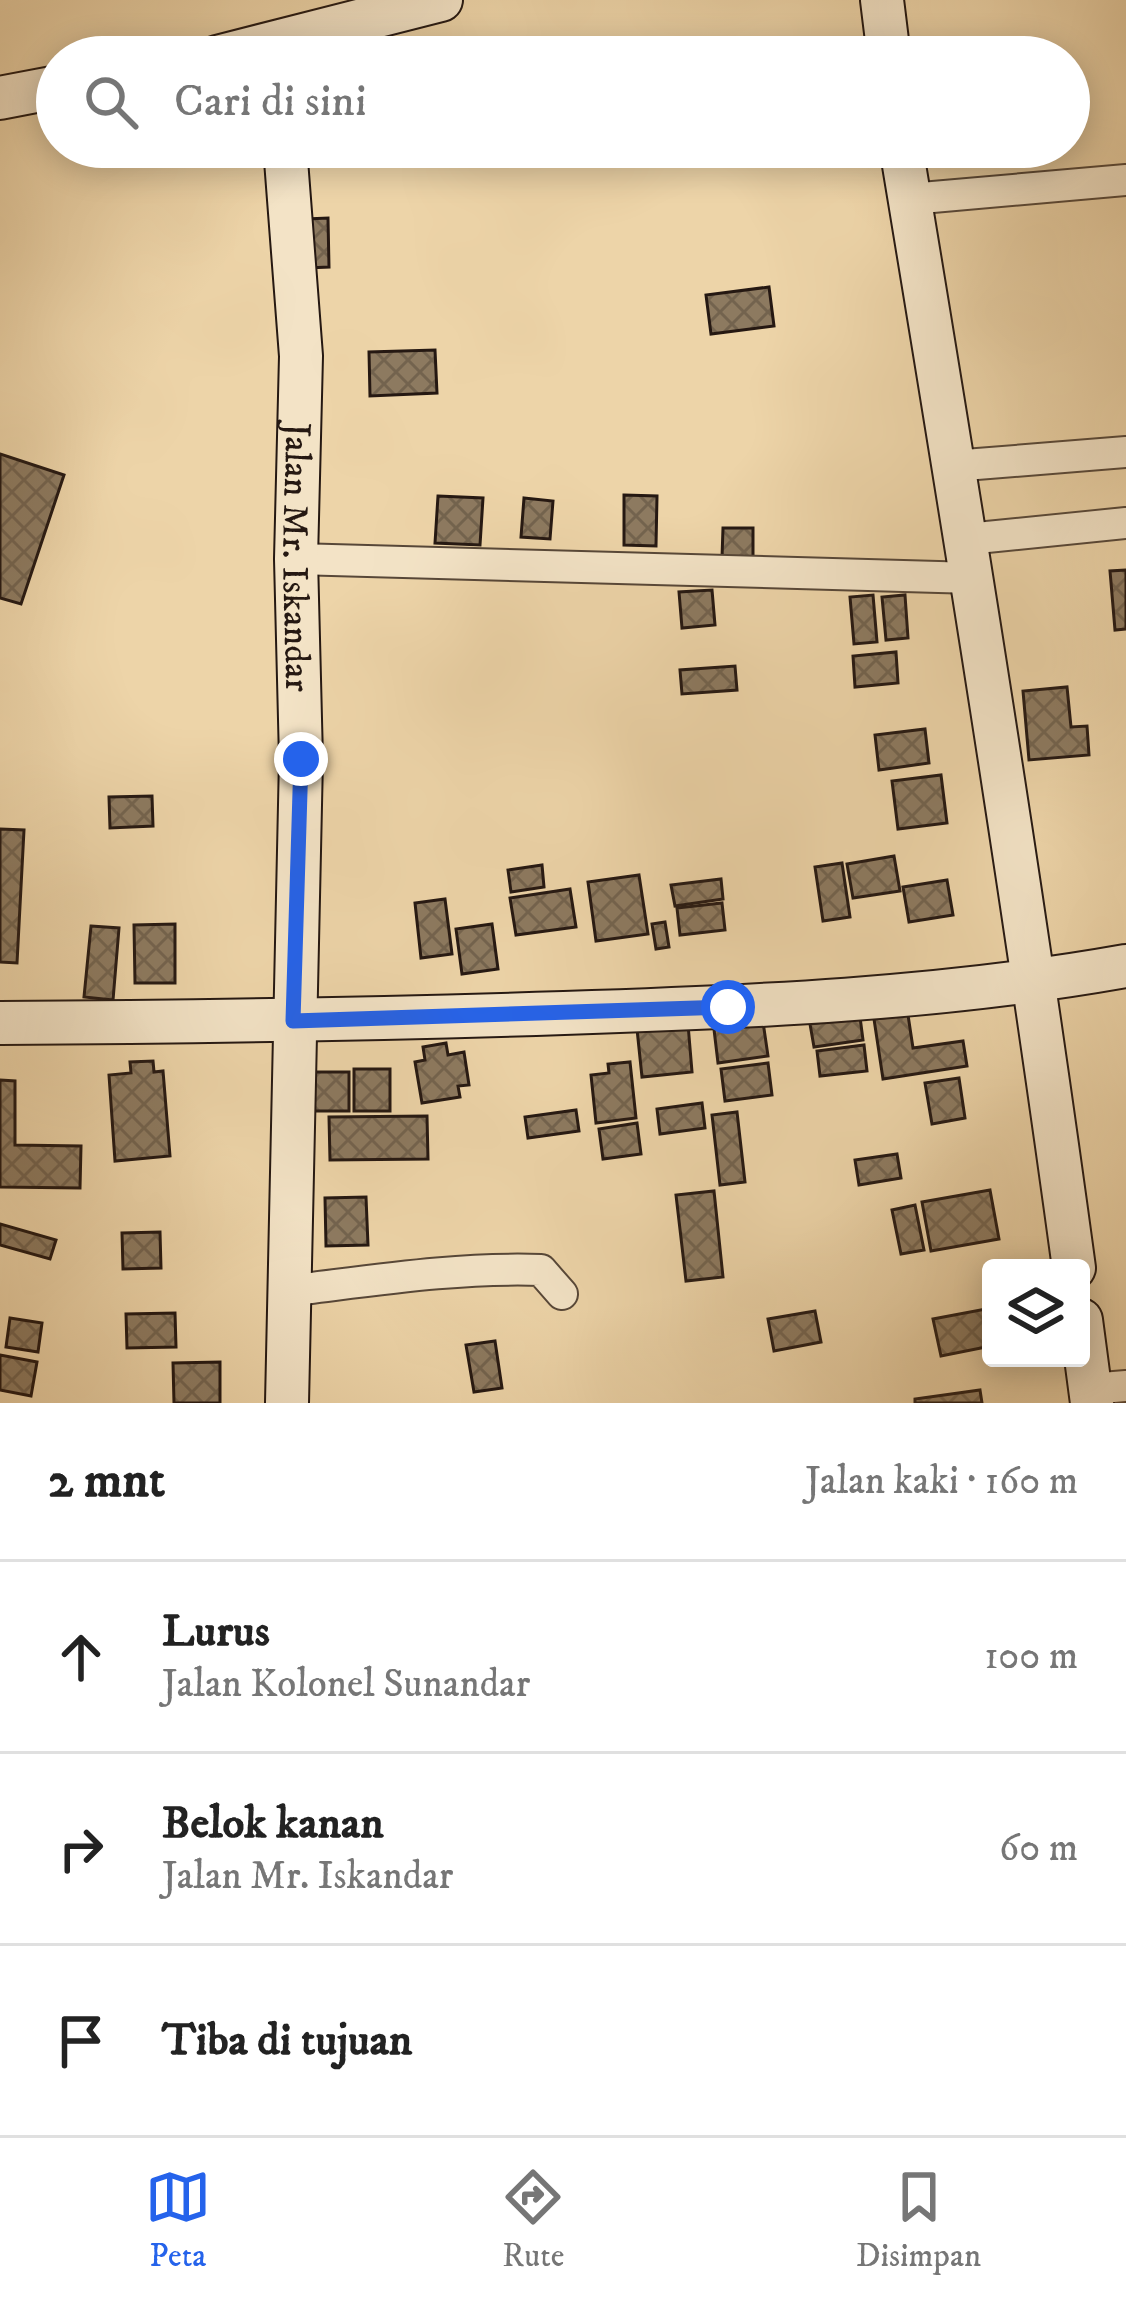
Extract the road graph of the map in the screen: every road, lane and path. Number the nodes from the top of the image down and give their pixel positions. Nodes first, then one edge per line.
1 (441, 0) edge
2 (882, 0) edge
3 (282, 32) edge
4 (886, 36) edge
5 (36, 91) edge
6 (0, 98) edge
7 (287, 168) edge
8 (905, 168) edge
9 (1126, 180) edge
10 (910, 199) junction
11 (1126, 452) edge
12 (952, 466) junction
13 (1126, 523) edge
14 (970, 558) junction
15 (296, 560) junction
16 (1126, 967) edge
17 (1035, 982) junction
18 (293, 1021) junction
19 (0, 1023) edge
20 (1073, 1259) edge
21 (286, 1291) junction
22 (562, 1294) dead end
23 (1090, 1350) edge
24 (1103, 1393) edge
25 (287, 1403) edge

1 - 3 main road
2 - 4 main road
5 - 6 main road
7 - 15 main road, Jalan Mr. Iskandar
8 - 10 main road
9 - 10 street
10 - 12 main road
11 - 12 street
12 - 14 main road
13 - 14 street
14 - 15 street
14 - 17 main road
15 - 18 main road, Jalan Mr. Iskandar
16 - 17 main road
17 - 18 main road
17 - 20 main road
18 - 19 main road
18 - 21 main road, Jalan Mr. Iskandar
21 - 22 street
21 - 25 main road, Jalan Mr. Iskandar
23 - 24 main road

